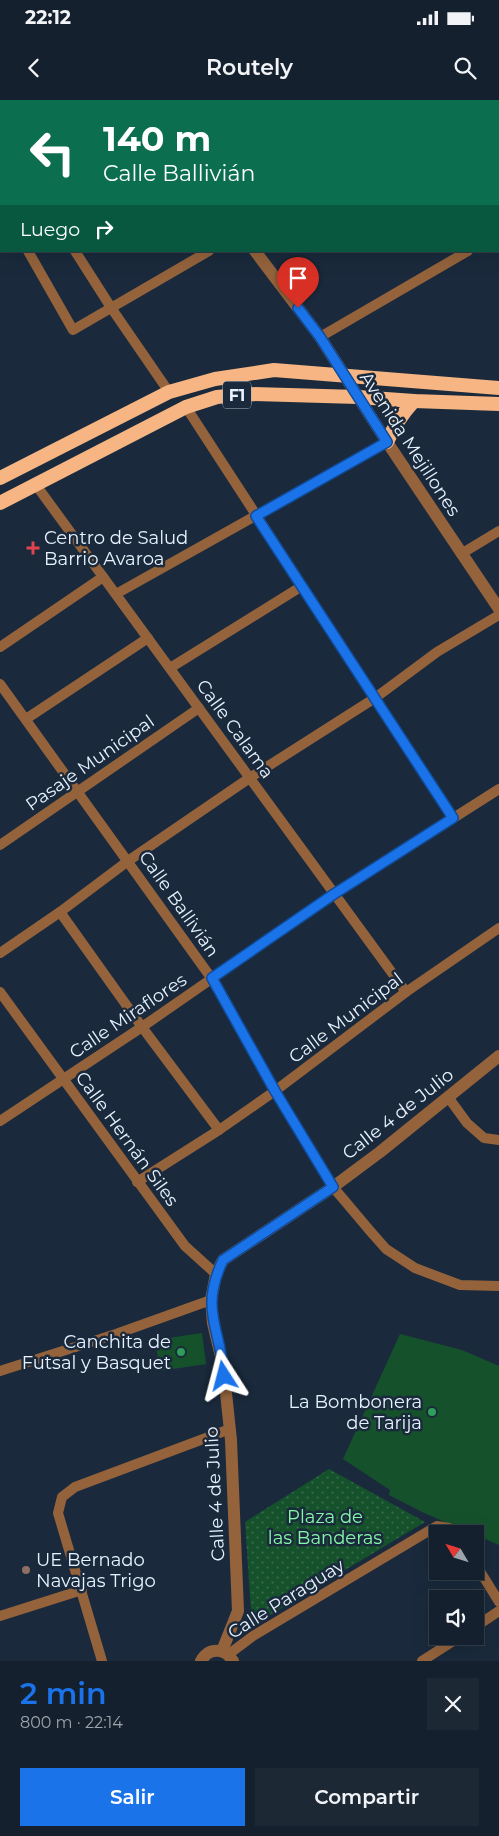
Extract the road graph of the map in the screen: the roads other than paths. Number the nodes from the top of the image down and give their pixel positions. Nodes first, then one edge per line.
1 (29, 252) edge
2 (77, 252) edge
3 (207, 252) edge
4 (256, 252) edge
5 (466, 252) edge
6 (112, 309) junction
7 (320, 337) junction
8 (344, 374) junction
9 (497, 387) edge
10 (169, 392) junction
11 (358, 397) junction
12 (414, 401) junction
13 (499, 404) edge
14 (186, 407) junction
15 (387, 442) junction
16 (0, 478) edge
17 (36, 485) junction
18 (0, 503) edge
19 (256, 516) junction
20 (499, 531) edge
21 (461, 554) junction
22 (103, 577) junction
23 (302, 586) junction
24 (116, 594) junction
25 (499, 609) edge
26 (499, 615) edge
27 (148, 638) junction
28 (0, 648) edge
29 (170, 668) junction
30 (0, 684) edge
31 (375, 698) junction
32 (199, 708) junction
33 (26, 719) junction
34 (251, 777) junction
35 (499, 789) edge
36 (78, 792) junction
37 (453, 818) junction
38 (0, 845) edge
39 (128, 861) junction
40 (334, 894) junction
41 (60, 912) junction
42 (499, 928) edge
43 (0, 952) edge
44 (212, 978) junction
45 (0, 992) edge
46 (406, 992) junction
47 (142, 1027) junction
48 (499, 1056) edge
49 (64, 1078) junction
50 (275, 1091) junction
51 (448, 1097) junction
52 (0, 1121) edge
53 (219, 1130) junction
54 (499, 1140) edge
55 (137, 1182) junction
56 (333, 1187) junction
57 (216, 1274) junction
58 (499, 1286) edge
59 (211, 1300) junction
60 (0, 1371) edge
61 (230, 1429) junction
62 (429, 1531) edge
63 (484, 1578) edge
64 (82, 1590) junction
65 (499, 1602) edge
66 (499, 1611) edge
67 (0, 1616) edge
68 (484, 1621) edge
69 (447, 1645) edge
70 (228, 1655) edge
71 (102, 1661) edge
72 (201, 1661) edge
73 (422, 1661) edge

1 - 6 street
2 - 6 street
3 - 6 street
4 - 7 street, Avenida Mejillones
5 - 7 street
6 - 10 street
7 - 8 street, Avenida Mejillones
8 - 9 highway, F1
8 - 10 highway, F1
8 - 11 street, Avenida Mejillones
10 - 16 highway, F1
11 - 12 highway, F1
11 - 14 highway, F1
11 - 15 street, Avenida Mejillones
12 - 13 highway, F1
12 - 15 highway
14 - 17 highway, F1
14 - 19 street
15 - 19 street
15 - 21 street, Avenida Mejillones
17 - 18 highway, F1
17 - 22 street, Calle Calama
19 - 23 street
19 - 24 street
20 - 21 street
21 - 25 street, Avenida Mejillones
22 - 24 street, Calle Calama
22 - 28 street
23 - 29 street
23 - 31 street
24 - 27 street, Calle Calama
26 - 31 street
27 - 29 street, Calle Calama
27 - 33 street
29 - 32 street, Calle Calama
30 - 33 street, Calle Ballivián
31 - 34 street
31 - 37 street
32 - 34 street, Calle Calama
32 - 36 street, Pasaje Municipal
33 - 36 street, Calle Ballivián
34 - 39 street
34 - 40 street, Calle Calama
35 - 37 street, Calle Miraflores
36 - 38 street, Pasaje Municipal
36 - 39 street, Calle Ballivián
37 - 40 street, Calle Miraflores
39 - 41 street
39 - 44 street, Calle Ballivián
40 - 44 street, Calle Miraflores
40 - 46 street, Calle Calama
41 - 43 street
41 - 47 street
42 - 46 street, Calle Municipal
44 - 47 street, Calle Miraflores
44 - 50 street, Calle Ballivián
45 - 49 street, Calle Hernán Siles
46 - 50 street, Calle Municipal
47 - 49 street, Calle Miraflores
47 - 53 street
48 - 51 street, Calle 4 de Julio
49 - 52 street, Calle Miraflores
49 - 55 street, Calle Hernán Siles
50 - 53 street, Calle Municipal
50 - 56 street, Calle Ballivián
51 - 54 street
51 - 56 street, Calle 4 de Julio
53 - 55 street, Calle Municipal
55 - 57 street, Calle Hernán Siles
56 - 57 street, Calle 4 de Julio
56 - 58 street, Calle Ballivián
57 - 59 street, Calle 4 de Julio
59 - 60 street
59 - 61 street, Calle 4 de Julio
61 - 64 street
61 - 70 street, Calle 4 de Julio
62 - 70 street, Calle Paraguay
63 - 65 street
64 - 67 street
64 - 71 street
66 - 68 street
69 - 73 street
70 - 72 street

